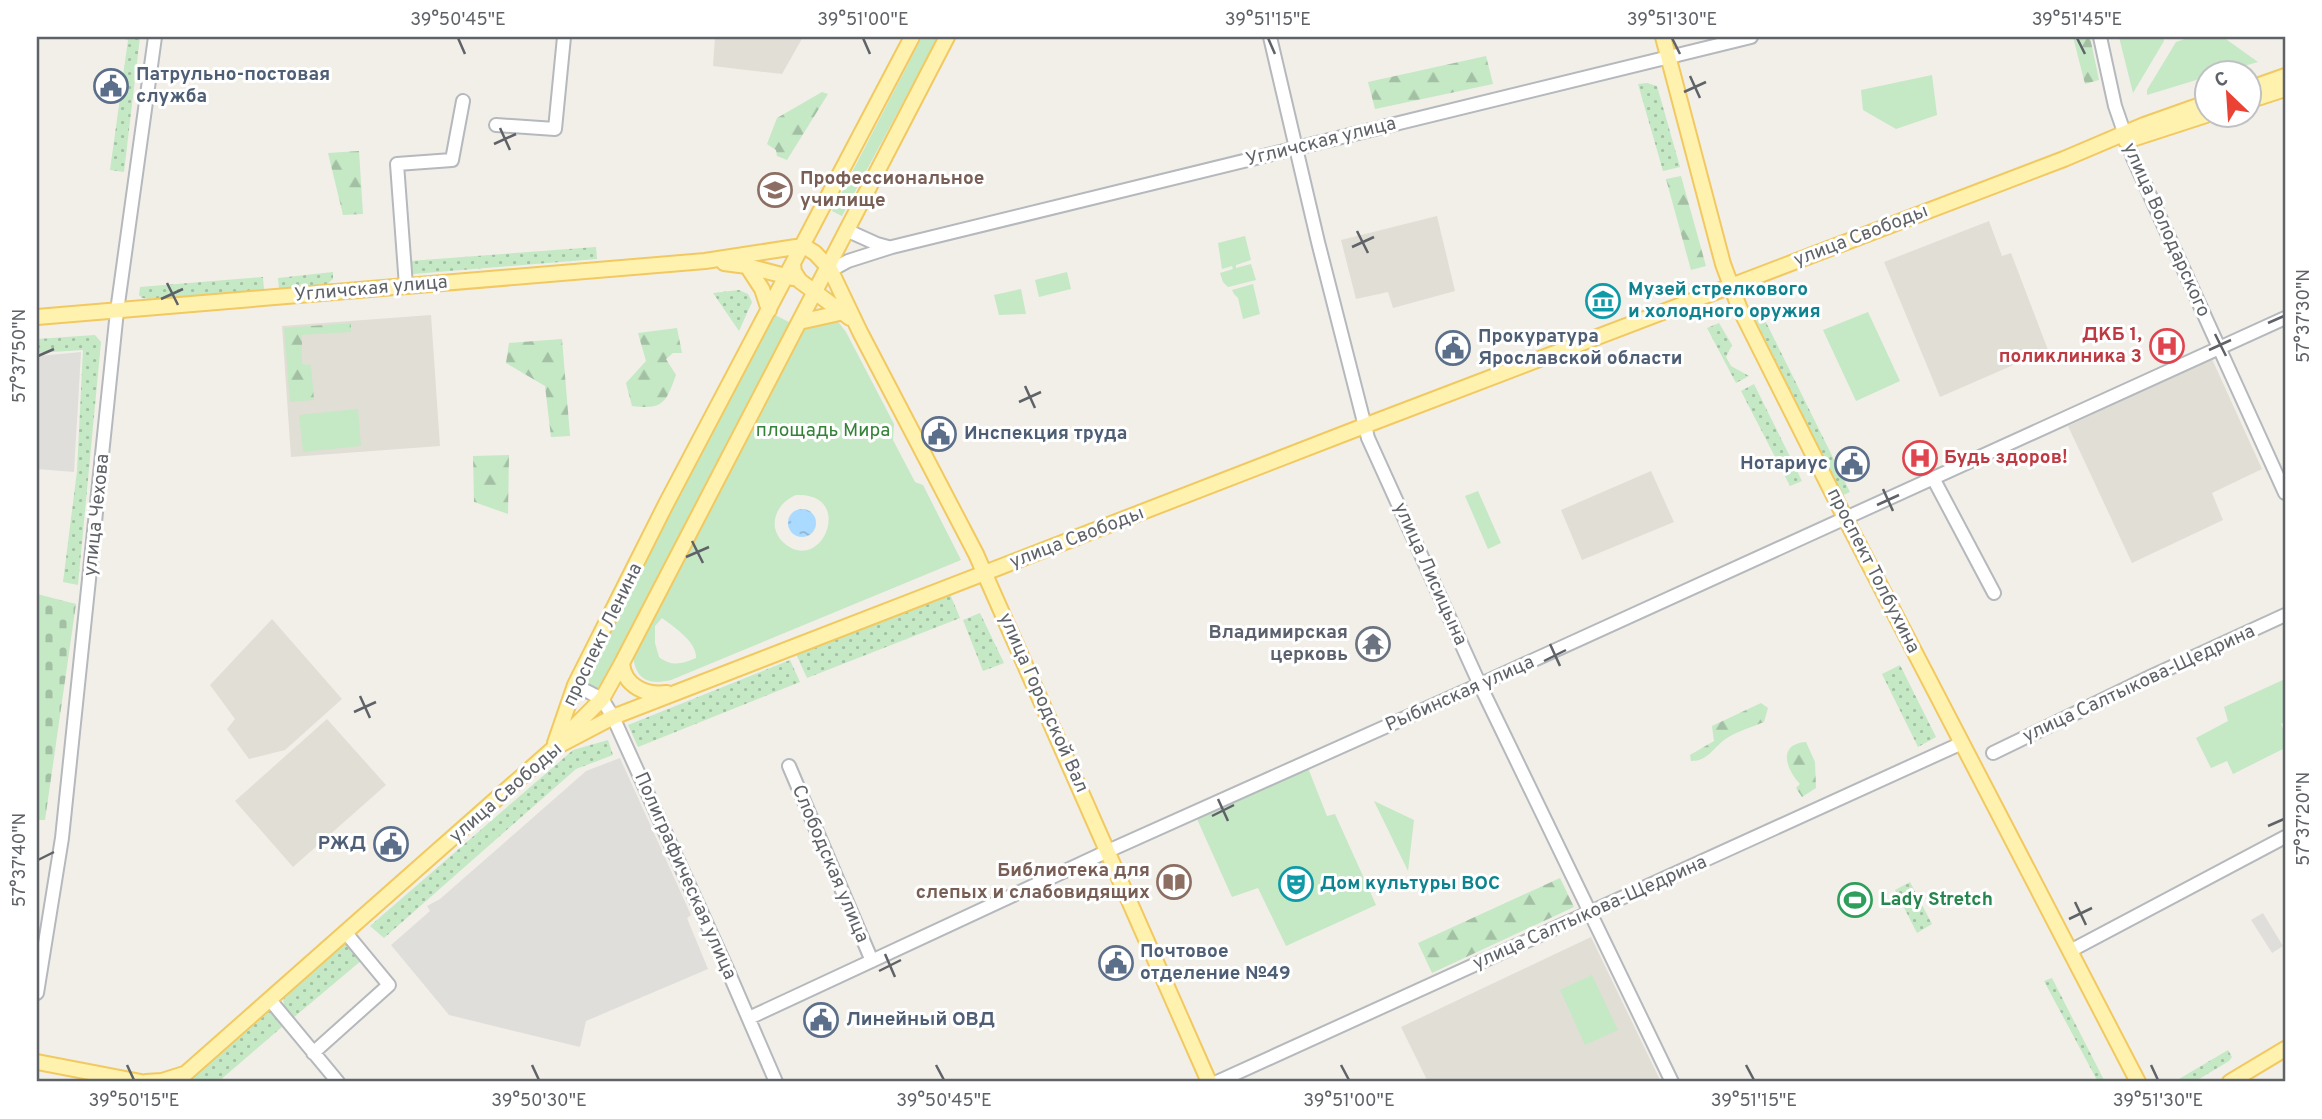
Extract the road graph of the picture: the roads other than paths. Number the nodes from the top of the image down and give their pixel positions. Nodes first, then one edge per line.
1 (155, 37) edge
2 (564, 37) edge
3 (912, 37) edge
4 (947, 37) edge
5 (1270, 37) edge
6 (1662, 37) edge
7 (1751, 37) edge
8 (2100, 37) edge
9 (1668, 57) junction
10 (2285, 76) edge
11 (2262, 84) edge
12 (2285, 89) edge
13 (2262, 97) edge
14 (463, 101) dead end
15 (2192, 109) edge
16 (2192, 119) edge
17 (496, 125) dead end
18 (2125, 137) junction
19 (1296, 149) junction
20 (846, 230) junction
21 (892, 247) junction
22 (705, 261) junction
23 (747, 266) junction
24 (813, 269) junction
25 (406, 286) junction
26 (1731, 286) junction
27 (844, 305) junction
28 (117, 310) junction
29 (769, 310) junction
30 (37, 317) edge
31 (2285, 318) edge
32 (799, 322) junction
33 (2218, 347) junction
34 (1364, 426) junction
35 (1933, 478) junction
36 (2285, 493) edge
37 (1845, 518) junction
38 (985, 573) junction
39 (1994, 593) dead end
40 (2285, 615) edge
41 (622, 663) junction
42 (575, 684) junction
43 (1479, 685) junction
44 (679, 692) junction
45 (602, 699) junction
46 (613, 717) junction
47 (1962, 743) junction
48 (554, 748) junction
49 (1993, 753) dead end
50 (789, 766) dead end
51 (2285, 837) edge
52 (1108, 851) junction
53 (1590, 913) junction
54 (346, 933) junction
55 (2070, 951) junction
56 (872, 961) junction
57 (37, 993) edge
58 (270, 1000) junction
59 (749, 1018) junction
60 (2285, 1048) edge
61 (313, 1053) junction
62 (37, 1062) edge
63 (180, 1078) edge
64 (112, 1080) edge
65 (143, 1082) edge
66 (338, 1082) edge
67 (776, 1082) edge
68 (1209, 1082) edge
69 (1217, 1082) edge
70 (1672, 1082) edge
71 (2138, 1082) edge
72 (2230, 1082) edge

1 - 28 street, улица Чехова
2 - 17 street
3 - 24 main road, проспект Ленина
4 - 20 main road, проспект Ленина
5 - 19 street, улица Лисицына
6 - 9 main road, проспект Толбухина
7 - 9 street, Угличская улица
8 - 18 street, улица Володарского
9 - 19 street, Угличская улица
9 - 26 main road, проспект Толбухина
10 - 11 main road
12 - 13 main road
14 - 25 street
15 - 18 main road, улица Свободы
16 - 18 main road, улица Свободы
18 - 26 main road, улица Свободы
18 - 33 street, улица Володарского
19 - 21 street, Угличская улица
19 - 34 street, улица Лисицына
20 - 21 street
20 - 24 main road, проспект Ленина
21 - 24 street, Угличская улица
22 - 23 main road, Угличская улица
22 - 24 main road, Угличская улица
22 - 25 main road, Угличская улица
23 - 24 main road, Угличская улица
23 - 29 main road
24 - 27 main road, улица Городской Вал
24 - 27 main road, улица Городской Вал
24 - 29 main road, проспект Ленина
24 - 32 main road, проспект Ленина
25 - 28 main road, Угличская улица
26 - 34 main road, улица Свободы
26 - 37 main road, проспект Толбухина
27 - 32 main road
27 - 38 main road, улица Городской Вал
28 - 30 main road, Угличская улица
28 - 57 street, улица Чехова
29 - 42 main road, проспект Ленина
31 - 33 street, Рыбинская улица
32 - 41 main road, проспект Ленина
33 - 35 street, Рыбинская улица
33 - 36 street, улица Володарского
34 - 38 main road, улица Свободы
34 - 43 street, улица Лисицына
35 - 37 street, Рыбинская улица
35 - 39 street
37 - 43 street, Рыбинская улица
37 - 47 main road, проспект Толбухина
38 - 44 main road, улица Свободы
38 - 52 main road, улица Городской Вал
40 - 49 street, улица Салтыкова-Щедрина
41 - 44 main road
41 - 45 main road, проспект Ленина
42 - 45 street, Полиграфическая улица
42 - 48 main road, проспект Ленина
43 - 52 street, Рыбинская улица
43 - 53 street, улица Лисицына
44 - 46 main road, улица Свободы
45 - 46 street, Полиграфическая улица
45 - 48 main road, проспект Ленина
46 - 48 main road, улица Свободы
46 - 59 street, Полиграфическая улица
47 - 53 street, улица Салтыкова-Щедрина
47 - 55 main road, проспект Толбухина
48 - 54 main road, улица Свободы
50 - 56 street, Слободская улица
51 - 55 street
52 - 56 street, Рыбинская улица
52 - 68 main road, улица Городской Вал
53 - 69 street, улица Салтыкова-Щедрина
53 - 70 street, улица Лисицына
54 - 58 main road, улица Свободы
54 - 61 street
55 - 71 main road, проспект Толбухина
56 - 59 street, Рыбинская улица
58 - 61 street
58 - 63 main road, улица Свободы
59 - 67 street, Полиграфическая улица
60 - 72 main road
61 - 66 street
62 - 64 main road
63 - 65 main road
64 - 65 main road

